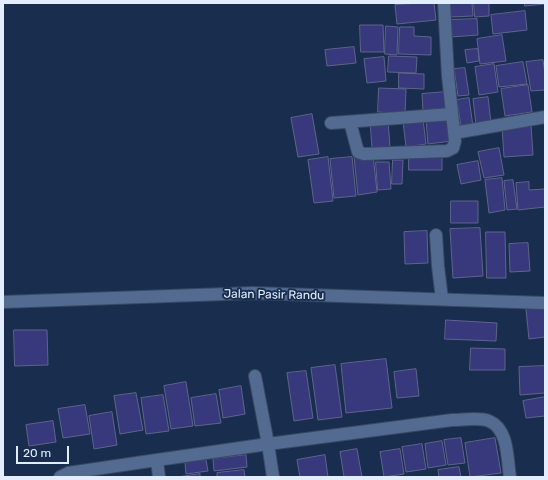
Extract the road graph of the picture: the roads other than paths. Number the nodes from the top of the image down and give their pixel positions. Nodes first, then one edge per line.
1 (444, 3) edge
2 (452, 114) junction
3 (545, 117) edge
4 (350, 122) junction
5 (331, 123) dead end
6 (454, 133) junction
7 (436, 235) dead end
8 (442, 299) junction
9 (3, 302) edge
10 (545, 303) edge
11 (255, 376) dead end
12 (268, 444) junction
13 (157, 460) junction
14 (60, 477) edge
15 (159, 477) edge
16 (273, 477) edge
17 (510, 477) edge

1 - 2 street
2 - 4 street
2 - 6 street
3 - 6 street
4 - 5 street
4 - 6 street
7 - 8 street
8 - 9 street, Jalan Pasir Randu
8 - 10 street, Jalan Pasir Randu
11 - 12 street
12 - 13 street
12 - 16 street
12 - 17 street
13 - 14 street
13 - 15 street

